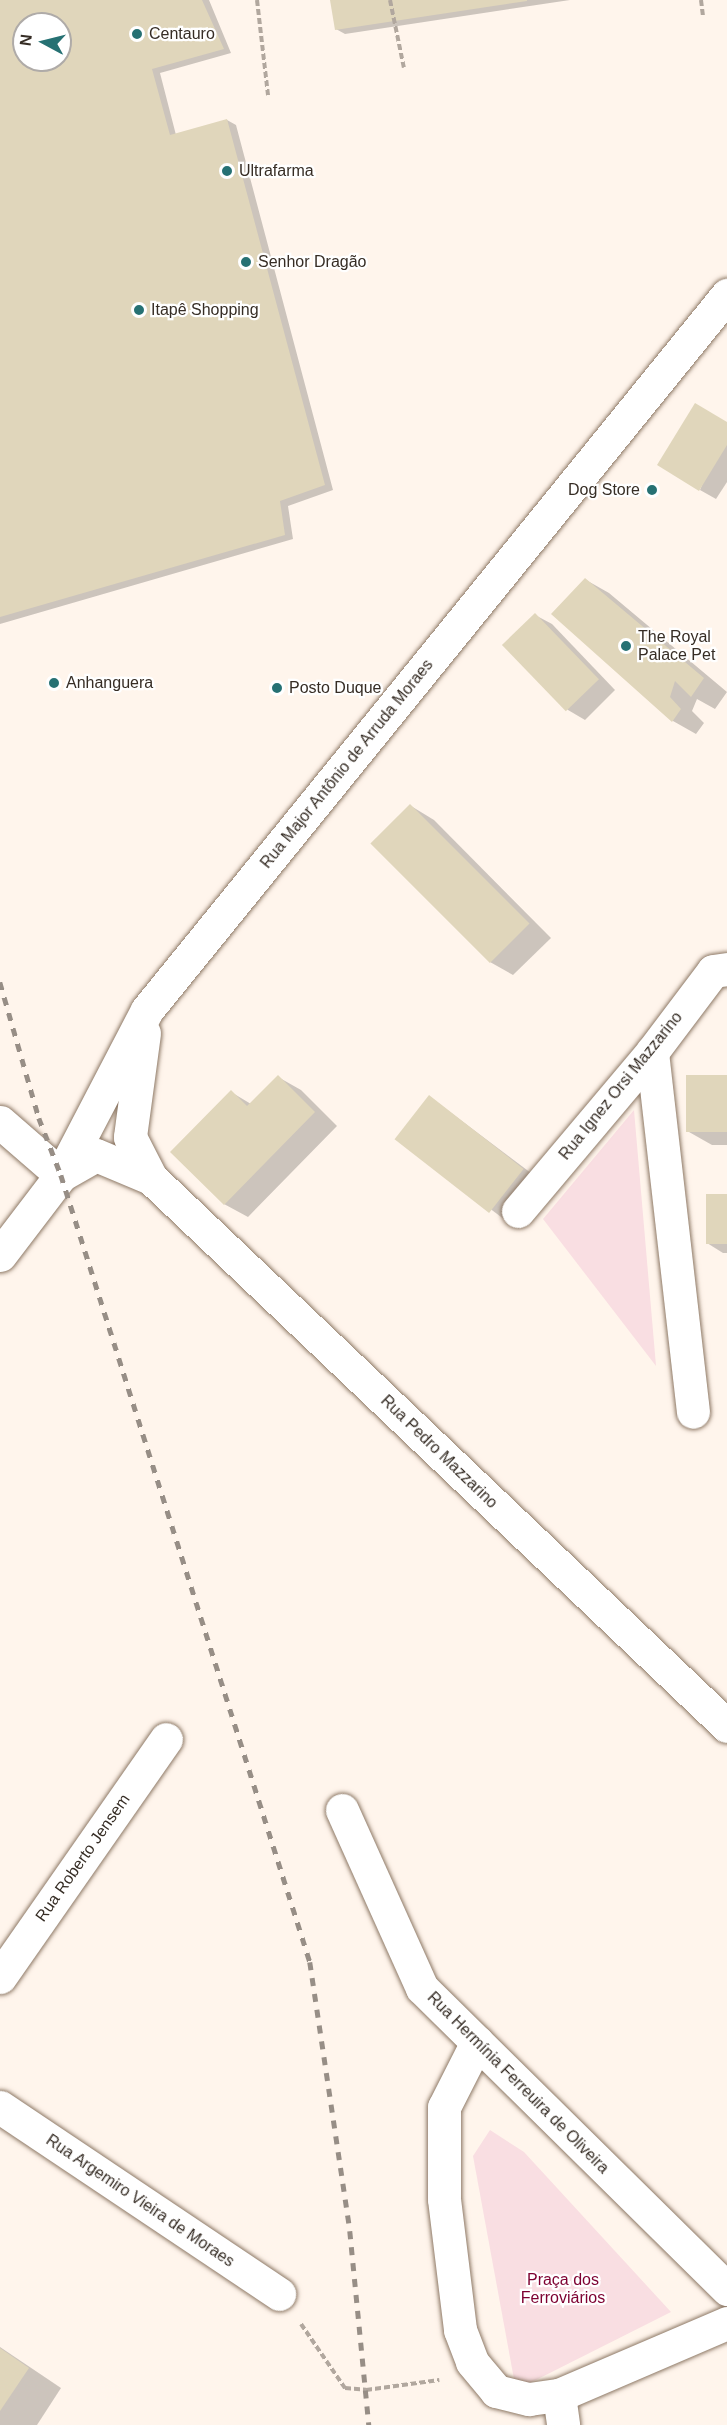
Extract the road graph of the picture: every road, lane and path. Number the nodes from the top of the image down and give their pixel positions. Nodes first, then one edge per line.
1 (257, 0) edge
2 (390, 0) edge
3 (701, 0) edge
4 (702, 16) dead end
5 (404, 68) dead end
6 (268, 95) dead end
7 (727, 295) edge
8 (727, 969) edge
9 (147, 1010) junction
10 (652, 1052) junction
11 (0, 1122) edge
12 (61, 1175) junction
13 (151, 1178) junction
14 (518, 1211) dead end
15 (0, 1255) edge
16 (693, 1412) dead end
17 (727, 1726) edge
18 (166, 1739) dead end
19 (342, 1810) dead end
20 (0, 1977) edge
21 (477, 2042) junction
22 (0, 2107) edge
23 (727, 2289) edge
24 (279, 2294) joint
25 (727, 2323) edge
26 (481, 2374) junction
27 (561, 2410) edge

1 - 6 path
2 - 5 path
3 - 4 path
7 - 9 street, Rua Major Antônio de Arruda Moraes
8 - 10 street, Rua Ignez Orsi Mazzarino
9 - 12 street, Rua Major Antônio de Arruda Moraes
9 - 13 street, Rua Pedro Mazzarino
10 - 14 street, Rua Ignez Orsi Mazzarino
10 - 16 street
11 - 12 street
12 - 13 street, Rua Pedro Mazzarino
12 - 15 street, Rua Major Antônio de Arruda Moraes
13 - 17 street, Rua Pedro Mazzarino
18 - 20 street, Rua Roberto Jensem
19 - 21 street, Rua Hermínia Ferreuira de Oliveira
21 - 23 street, Rua Hermínia Ferreuira de Oliveira
21 - 26 street
22 - 24 street, Rua Argemiro Vieira de Moraes
24 - 26 path
25 - 27 street
26 - 27 street

